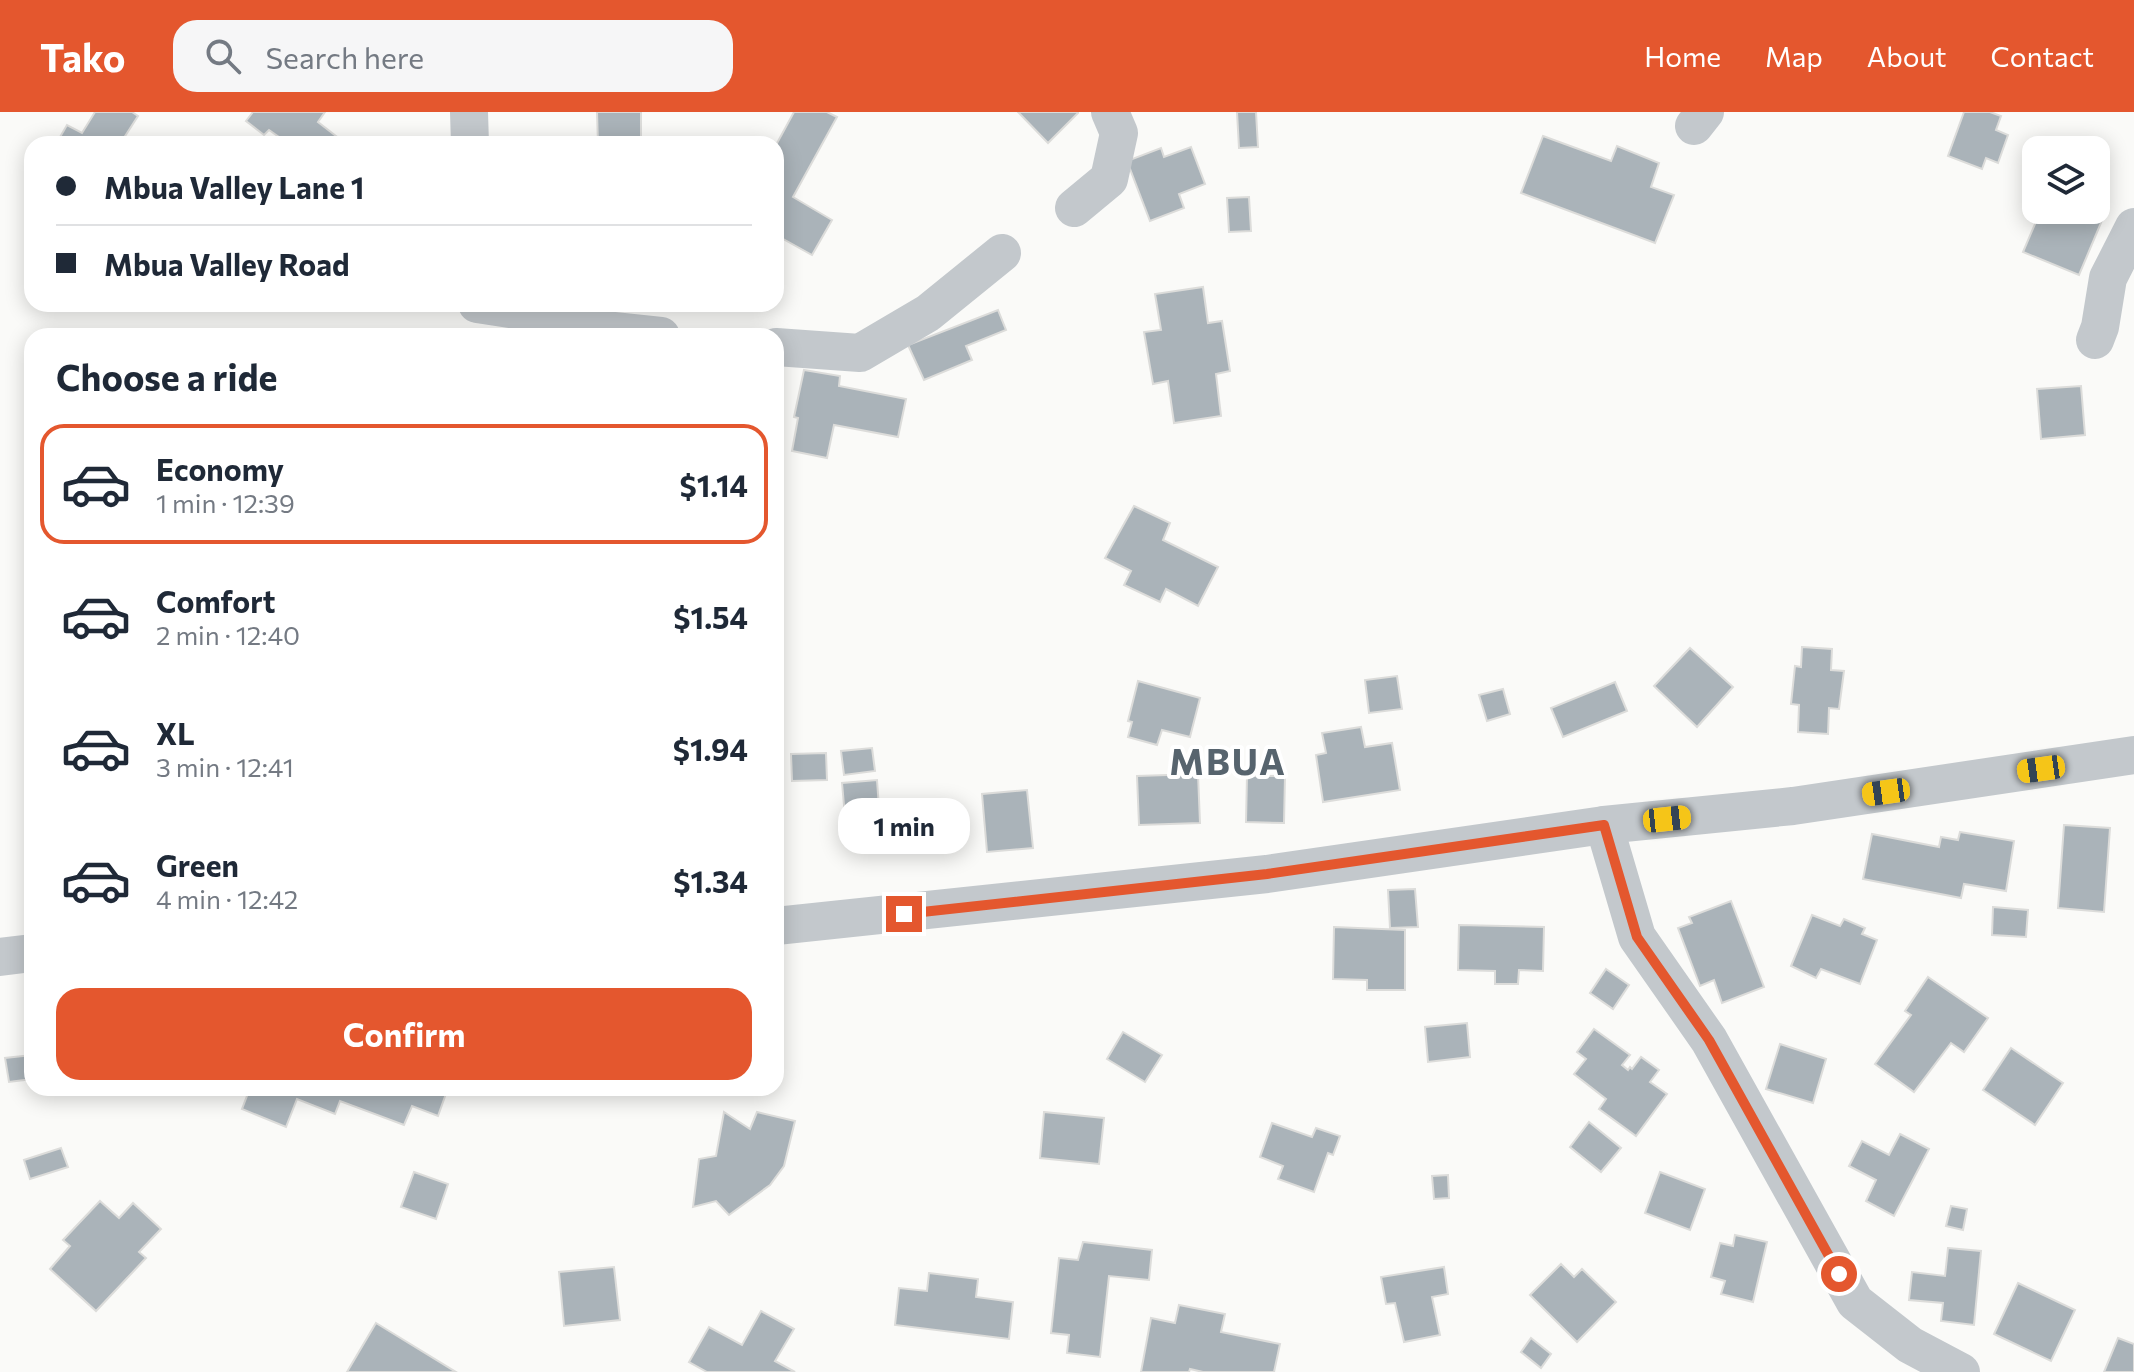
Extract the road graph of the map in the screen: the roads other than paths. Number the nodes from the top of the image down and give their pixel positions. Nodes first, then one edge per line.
1 (469, 112) edge
2 (1110, 112) edge
3 (470, 136) edge
4 (1074, 208) dead end
5 (2134, 227) edge
6 (1002, 253) dead end
7 (529, 312) edge
8 (597, 328) edge
9 (2095, 340) dead end
10 (784, 348) edge
11 (2134, 755) edge
12 (1604, 825) junction
13 (784, 925) edge
14 (24, 954) edge
15 (0, 957) edge
16 (1961, 1372) edge

1 - 3 street
2 - 4 street
5 - 9 street
6 - 10 street
7 - 8 street
11 - 12 street
12 - 13 street
12 - 16 street
14 - 15 street

